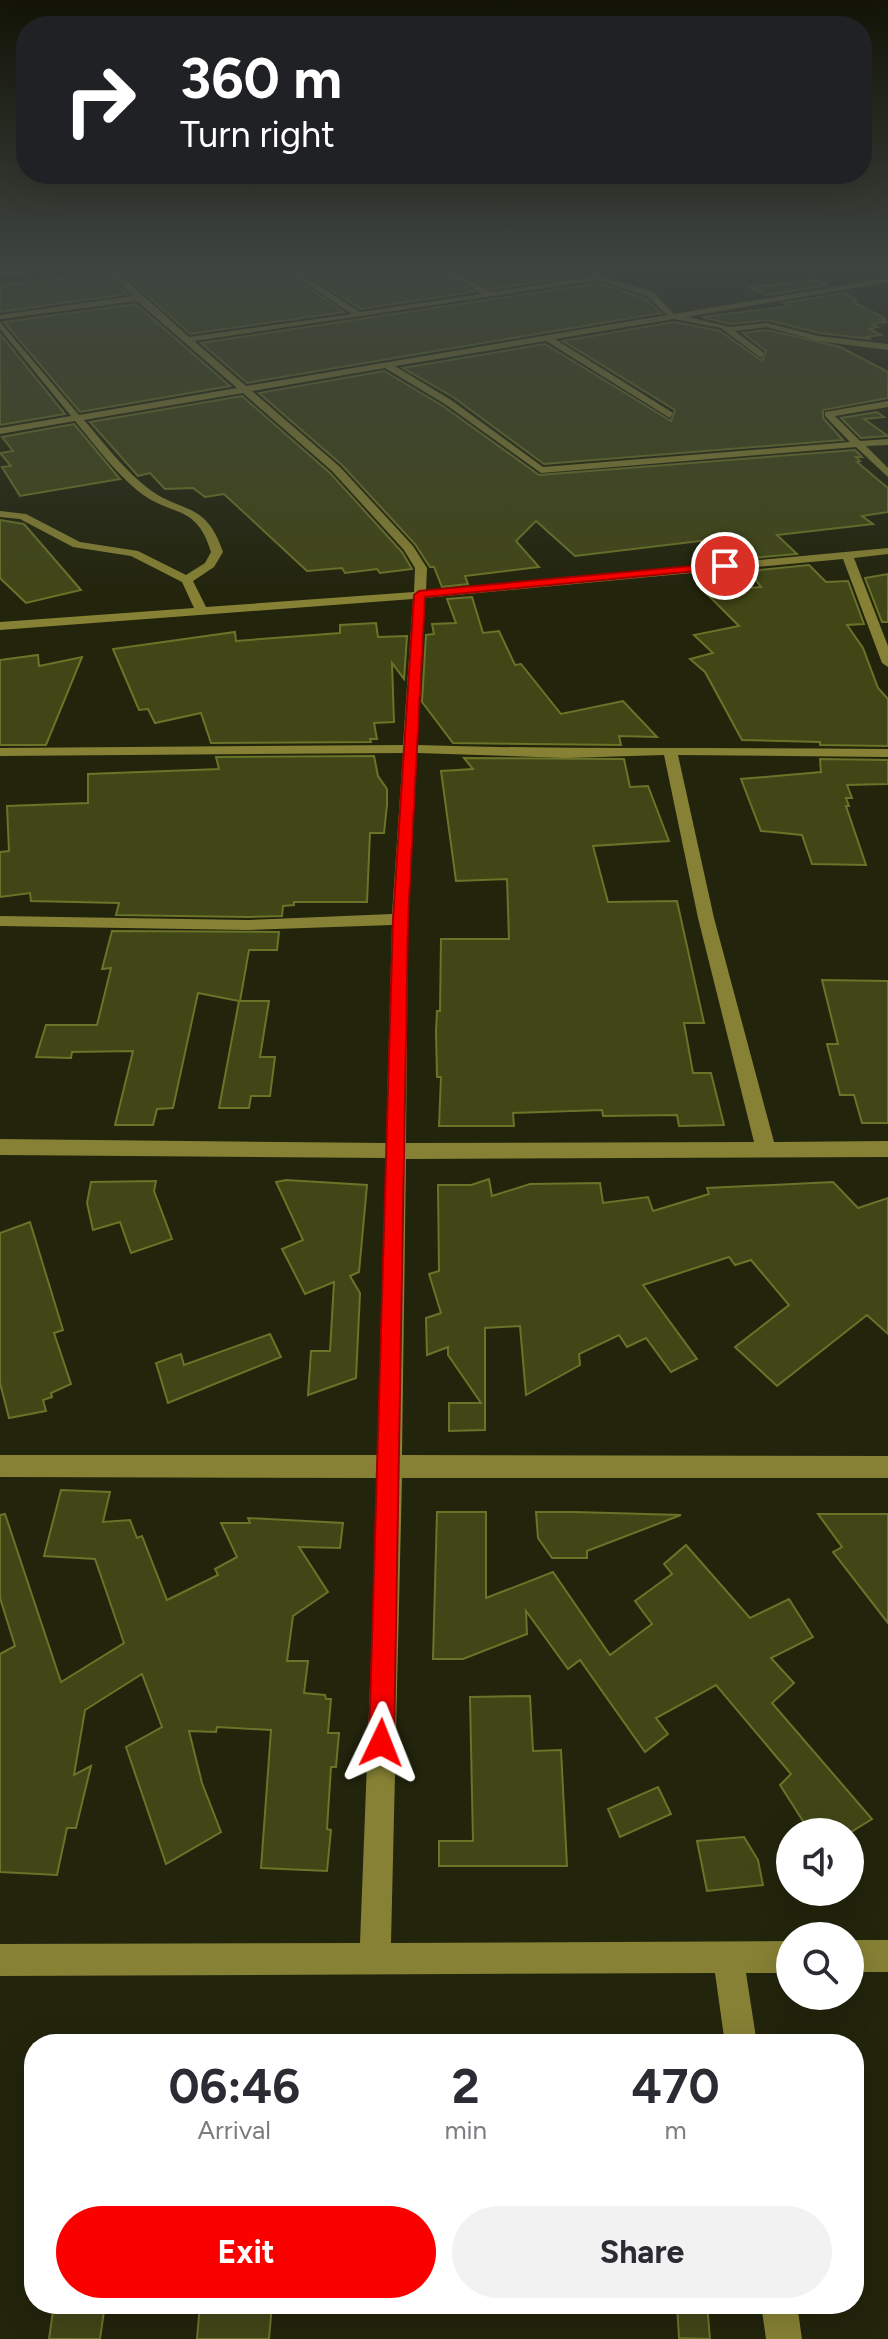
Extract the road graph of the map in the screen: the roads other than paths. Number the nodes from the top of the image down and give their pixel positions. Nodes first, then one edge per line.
1 (44, 378) edge
2 (233, 378) edge
3 (313, 378) edge
4 (408, 378) edge
5 (611, 378) edge
6 (246, 389) junction
7 (888, 404) edge
8 (670, 415) dead end
9 (77, 418) junction
10 (0, 431) edge
11 (888, 442) edge
12 (861, 444) junction
13 (888, 474) edge
14 (0, 514) edge
15 (888, 551) edge
16 (847, 555) junction
17 (187, 580) junction
18 (419, 595) junction
19 (201, 610) junction
20 (0, 626) edge
21 (883, 644) edge
22 (888, 663) edge
23 (410, 749) junction
24 (670, 751) junction
25 (0, 752) edge
26 (888, 753) edge
27 (400, 919) junction
28 (0, 921) edge
29 (0, 1147) edge
30 (888, 1149) edge
31 (766, 1150) junction
32 (397, 1151) junction
33 (0, 1466) edge
34 (390, 1467) junction
35 (888, 1467) edge
36 (864, 1956) edge
37 (888, 1956) edge
38 (375, 1957) junction
39 (728, 1957) junction
40 (776, 1957) edge
41 (0, 1960) edge
42 (740, 2034) edge
43 (780, 2314) edge
44 (784, 2339) edge

1 - 9 street
2 - 6 street
3 - 6 street
4 - 12 street
5 - 8 street
6 - 9 street
6 - 18 street
7 - 12 street
9 - 10 street
9 - 17 street
11 - 12 street
12 - 13 street
14 - 17 street
15 - 16 street
16 - 18 street
16 - 21 street
17 - 19 street
18 - 19 street
18 - 23 street
19 - 20 street
21 - 22 street
23 - 24 street
23 - 25 street
23 - 27 street
24 - 26 street
24 - 31 street
27 - 28 street
27 - 32 street
29 - 32 street
30 - 31 street
31 - 32 street
32 - 34 street
33 - 34 street
34 - 35 street
34 - 38 street
36 - 37 street
38 - 39 street
38 - 41 street
39 - 40 street
39 - 42 street
43 - 44 street

